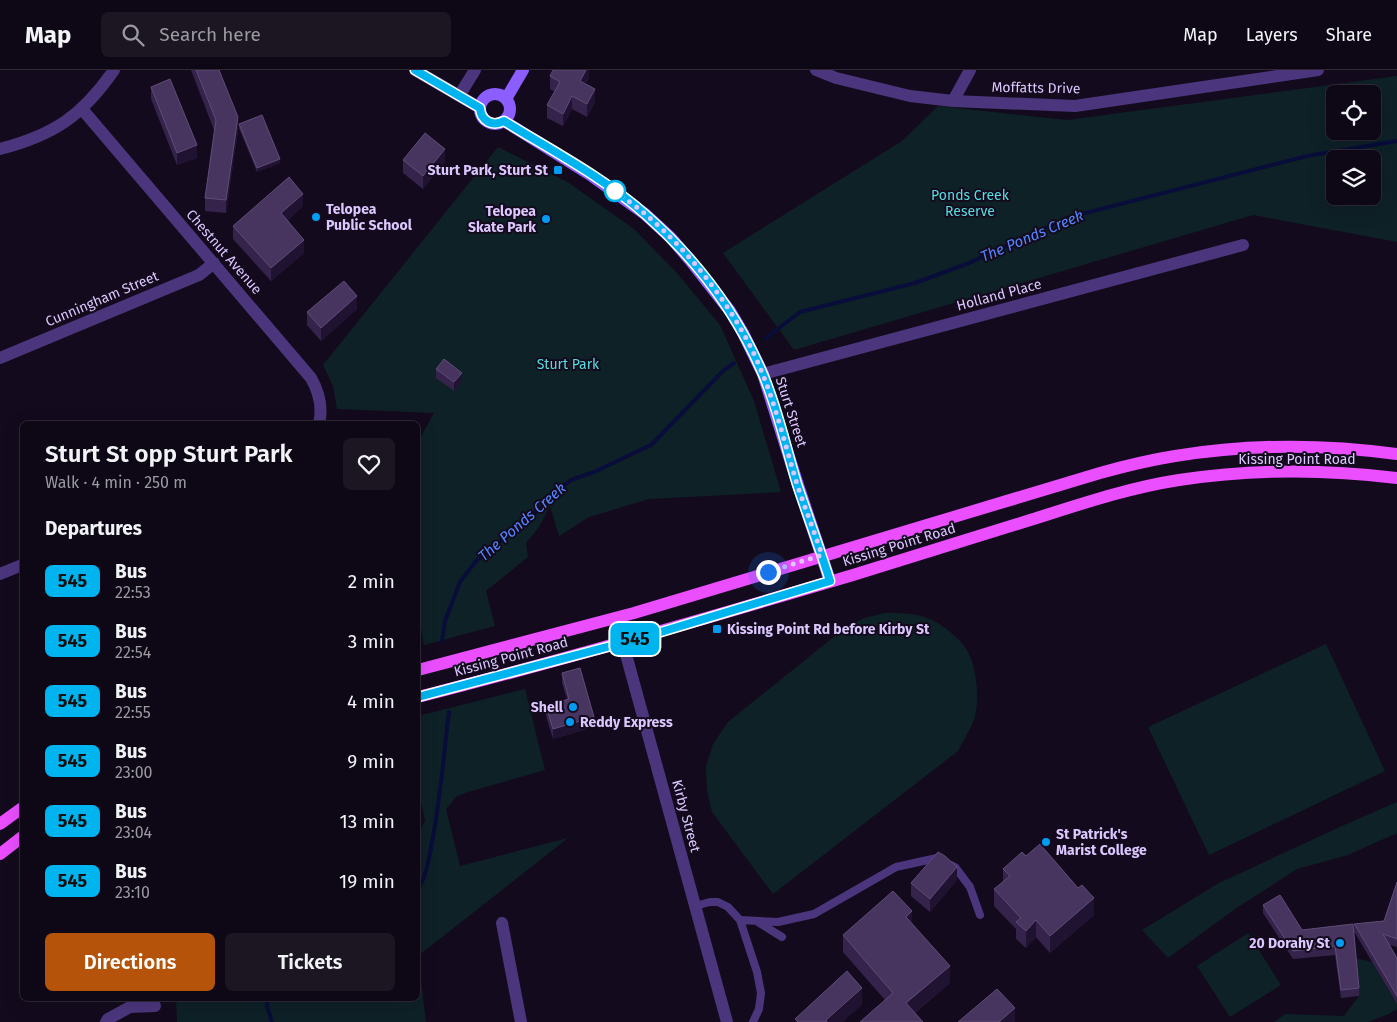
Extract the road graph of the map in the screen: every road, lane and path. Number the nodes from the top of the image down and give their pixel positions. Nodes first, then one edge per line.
1 (114, 70) edge
2 (415, 70) edge
3 (475, 70) edge
4 (524, 70) edge
5 (816, 70) edge
6 (970, 70) edge
7 (1318, 70) edge
8 (459, 96) junction
9 (506, 99) junction
10 (953, 101) junction
11 (480, 108) junction
12 (82, 109) junction
13 (504, 121) junction
14 (0, 149) edge
15 (1243, 245) dead end
16 (214, 263) junction
17 (0, 358) edge
18 (763, 374) junction
19 (320, 421) edge
20 (1397, 454) edge
21 (1397, 478) edge
22 (822, 555) junction
23 (20, 565) edge
24 (0, 574) edge
25 (830, 581) junction
26 (616, 618) junction
27 (623, 642) junction
28 (420, 669) edge
29 (420, 696) edge
30 (20, 809) edge
31 (0, 824) edge
32 (20, 839) edge
33 (0, 854) edge
34 (695, 906) junction
35 (980, 915) dead end
36 (740, 920) junction
37 (756, 921) junction
38 (502, 923) dead end
39 (782, 937) dead end
40 (156, 1006) dead end
41 (106, 1022) edge
42 (521, 1022) edge
43 (727, 1022) edge
44 (753, 1022) edge

1 - 12 street
2 - 8 street
3 - 8 street
4 - 9 street
5 - 10 street, Moffatts Drive
6 - 10 street
7 - 10 street, Moffatts Drive
8 - 11 street
9 - 11 street
9 - 13 street
11 - 13 street
12 - 14 street
12 - 16 street, Chestnut Avenue
13 - 18 street, Sturt Street
15 - 18 street, Holland Place
16 - 17 street, Cunningham Street
16 - 19 street, Chestnut Avenue
18 - 22 street, Sturt Street
20 - 22 main road, Kissing Point Road
21 - 25 main road, Kissing Point Road
22 - 25 street, Sturt Street
22 - 26 main road, Kissing Point Road
23 - 24 street
25 - 27 main road, Kissing Point Road
26 - 27 street, Kirby Street
26 - 28 main road, Kissing Point Road
27 - 29 main road, Kissing Point Road
27 - 34 street, Kirby Street
30 - 31 main road
32 - 33 main road
34 - 36 lane
34 - 43 street, Kirby Street
35 - 37 lane
36 - 37 lane
36 - 44 lane
37 - 39 lane
38 - 42 street
40 - 41 street

